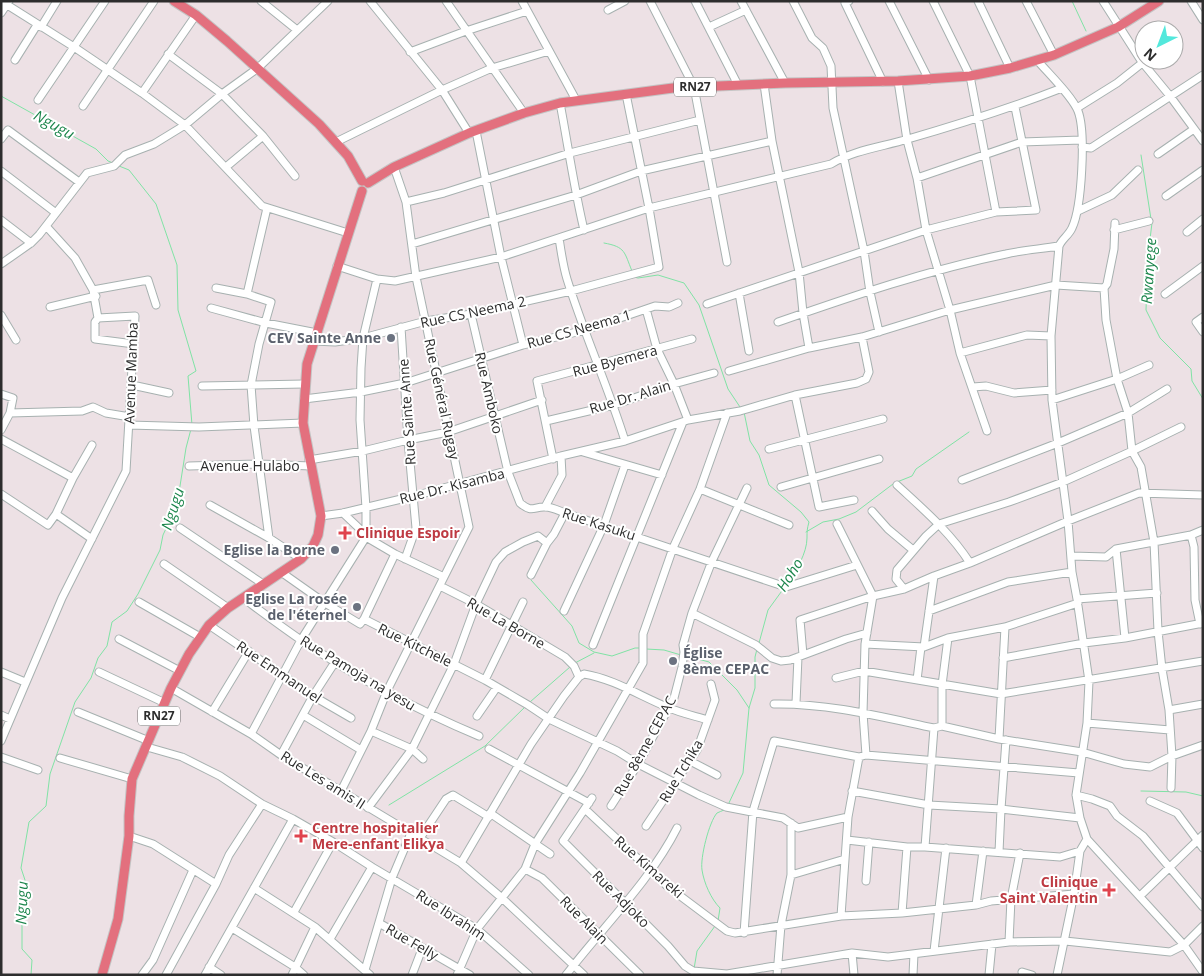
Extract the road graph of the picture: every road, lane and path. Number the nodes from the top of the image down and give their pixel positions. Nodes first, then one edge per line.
1 (57, 1) edge
2 (105, 1) edge
3 (154, 1) edge
4 (174, 1) edge
5 (261, 1) edge
6 (328, 1) edge
7 (370, 1) edge
8 (446, 1) edge
9 (522, 1) edge
10 (625, 1) edge
11 (650, 1) edge
12 (695, 1) edge
13 (741, 1) edge
14 (793, 1) edge
15 (849, 1) edge
16 (890, 1) edge
17 (933, 1) edge
18 (978, 1) edge
19 (1026, 1) edge
20 (1103, 1) edge
21 (1159, 1) edge
22 (1191, 1) edge
23 (6, 3) edge
24 (1148, 4) edge
25 (608, 10) dead end
26 (746, 10) junction
27 (527, 11) junction
28 (1, 13) edge
29 (196, 15) junction
30 (1203, 20) edge
31 (39, 26) junction
32 (709, 27) junction
33 (1118, 27) junction
34 (297, 30) junction
35 (466, 31) junction
36 (74, 47) junction
37 (1134, 48) edge
38 (549, 51) junction
39 (410, 52) junction
40 (168, 54) junction
41 (1054, 55) junction
42 (15, 60) dead end
43 (1037, 60) junction
44 (258, 68) junction
45 (492, 68) junction
46 (1010, 68) junction
47 (1134, 69) edge
48 (106, 70) junction
49 (1151, 70) edge
50 (1203, 75) edge
51 (970, 76) junction
52 (929, 80) junction
53 (898, 81) junction
54 (883, 82) junction
55 (785, 83) junction
56 (832, 83) junction
57 (764, 84) junction
58 (738, 85) junction
59 (694, 88) junction
60 (1062, 88) junction
61 (442, 90) junction
62 (142, 92) junction
63 (222, 94) junction
64 (626, 94) junction
65 (1170, 96) junction
66 (38, 100) dead end
67 (576, 100) junction
68 (560, 103) junction
69 (83, 106) dead end
70 (1015, 107) junction
71 (1077, 108) junction
72 (524, 113) junction
73 (977, 118) junction
74 (700, 120) junction
75 (185, 125) junction
76 (1194, 129) junction
77 (473, 132) junction
78 (635, 135) junction
79 (263, 136) junction
80 (1, 139) edge
81 (907, 140) junction
82 (772, 141) junction
83 (1203, 141) edge
84 (336, 142) junction
85 (1022, 142) junction
86 (1081, 143) junction
87 (570, 153) junction
88 (1158, 154) dead end
89 (706, 156) junction
90 (843, 156) junction
91 (985, 156) junction
92 (226, 167) junction
93 (394, 167) junction
94 (1138, 170) dead end
95 (1203, 170) edge
96 (1, 171) edge
97 (641, 171) junction
98 (296, 176) dead end
99 (780, 176) junction
100 (917, 178) junction
101 (486, 179) junction
102 (79, 182) junction
103 (364, 185) junction
104 (713, 192) junction
105 (576, 194) junction
106 (1166, 196) dead end
107 (406, 202) junction
108 (267, 208) junction
109 (649, 208) junction
110 (1078, 211) junction
111 (996, 212) junction
112 (56, 213) junction
113 (1203, 219) edge
114 (1, 220) edge
115 (495, 220) junction
116 (1149, 221) dead end
117 (46, 226) junction
118 (584, 230) junction
119 (926, 230) junction
120 (348, 232) junction
121 (1186, 232) dead end
122 (559, 238) junction
123 (31, 243) junction
124 (412, 244) junction
125 (1059, 246) junction
126 (864, 252) junction
127 (501, 257) junction
128 (727, 262) dead end
129 (1, 264) edge
130 (337, 266) junction
131 (1203, 266) edge
132 (937, 271) junction
133 (799, 272) junction
134 (416, 277) junction
135 (377, 279) junction
136 (1056, 285) junction
137 (216, 288) dead end
138 (1104, 288) junction
139 (571, 291) junction
140 (870, 292) junction
141 (94, 293) junction
142 (739, 293) junction
143 (247, 294) junction
144 (1165, 294) dead end
145 (678, 303) dead end
146 (513, 304) junction
147 (706, 304) dead end
148 (156, 305) dead end
149 (50, 307) dead end
150 (211, 308) dead end
151 (646, 309) junction
152 (950, 310) junction
153 (803, 313) junction
154 (470, 314) junction
155 (1, 316) edge
156 (1203, 317) edge
157 (98, 318) junction
158 (426, 321) junction
159 (778, 322) dead end
160 (266, 323) junction
161 (401, 327) junction
162 (585, 330) junction
163 (879, 332) junction
164 (1203, 332) edge
165 (1051, 336) junction
166 (315, 337) junction
167 (862, 337) junction
168 (363, 338) junction
169 (692, 339) dead end
170 (16, 340) dead end
171 (134, 344) junction
172 (523, 345) junction
173 (809, 348) junction
174 (657, 349) junction
175 (749, 351) dead end
176 (960, 353) junction
177 (481, 359) junction
178 (1149, 365) dead end
179 (598, 366) junction
180 (729, 371) dead end
181 (437, 374) junction
182 (714, 374) dead end
183 (1117, 379) junction
184 (405, 383) junction
185 (304, 384) junction
186 (674, 384) junction
187 (132, 385) junction
188 (251, 385) junction
189 (202, 386) dead end
190 (973, 387) junction
191 (1167, 388) dead end
192 (1052, 390) junction
193 (361, 392) junction
194 (169, 393) dead end
195 (1, 394) edge
196 (795, 395) junction
197 (304, 398) junction
198 (542, 400) junction
199 (1052, 400) junction
200 (614, 404) junction
201 (10, 413) junction
202 (727, 413) junction
203 (1128, 413) junction
204 (130, 417) junction
205 (495, 417) junction
206 (883, 419) dead end
207 (546, 421) junction
208 (685, 421) junction
209 (303, 423) junction
210 (129, 425) junction
211 (254, 426) junction
212 (1181, 427) dead end
213 (1, 430) edge
214 (987, 431) dead end
215 (448, 432) junction
216 (1, 439) edge
217 (408, 440) junction
218 (804, 440) junction
219 (625, 441) junction
220 (1058, 443) junction
221 (92, 445) dead end
222 (768, 449) dead end
223 (363, 451) junction
224 (1132, 451) junction
225 (582, 452) junction
226 (561, 456) junction
227 (553, 459) junction
228 (879, 459) dead end
229 (310, 463) junction
230 (259, 464) junction
231 (625, 465) junction
232 (189, 466) dead end
233 (508, 472) junction
234 (662, 475) junction
235 (72, 478) junction
236 (812, 478) junction
237 (962, 480) dead end
238 (1063, 482) junction
239 (459, 484) junction
240 (897, 485) dead end
241 (781, 486) dead end
242 (747, 488) dead end
243 (700, 489) junction
244 (1146, 493) junction
245 (1, 494) edge
246 (1203, 495) edge
247 (414, 496) junction
248 (854, 500) dead end
249 (738, 503) junction
250 (210, 504) dead end
251 (545, 507) junction
252 (366, 508) junction
253 (872, 511) dead end
254 (343, 513) junction
255 (565, 513) junction
256 (56, 514) junction
257 (321, 516) junction
258 (1068, 521) junction
259 (837, 524) dead end
260 (939, 524) junction
261 (604, 525) junction
262 (789, 525) dead end
263 (180, 528) dead end
264 (1203, 530) edge
265 (1191, 534) junction
266 (366, 537) junction
267 (637, 537) junction
268 (269, 538) junction
269 (92, 539) junction
270 (1154, 542) junction
271 (547, 543) junction
272 (1203, 546) edge
273 (1194, 547) junction
274 (673, 548) junction
275 (1116, 549) junction
276 (913, 550) junction
277 (395, 554) junction
278 (1072, 556) junction
279 (300, 559) junction
280 (405, 559) junction
281 (712, 561) junction
282 (970, 563) junction
283 (164, 564) dead end
284 (858, 565) junction
285 (281, 572) junction
286 (1072, 572) junction
287 (531, 576) dead end
288 (934, 576) junction
289 (444, 577) junction
290 (1203, 580) edge
291 (1194, 581) junction
292 (263, 584) junction
293 (440, 586) junction
294 (904, 589) junction
295 (1157, 593) junction
296 (873, 596) junction
297 (1120, 596) junction
298 (243, 598) junction
299 (1078, 601) junction
300 (139, 602) dead end
301 (522, 602) dead end
302 (325, 603) junction
303 (476, 604) junction
304 (228, 608) junction
305 (564, 611) dead end
306 (929, 611) junction
307 (692, 614) junction
308 (364, 619) junction
309 (1201, 623) edge
310 (510, 624) junction
311 (209, 625) junction
312 (1005, 626) junction
313 (1158, 631) junction
314 (867, 633) junction
315 (200, 637) junction
316 (948, 638) junction
317 (1125, 638) junction
318 (119, 639) dead end
319 (301, 640) junction
320 (1084, 643) junction
321 (412, 644) junction
322 (865, 644) junction
323 (594, 645) dead end
324 (923, 647) junction
325 (249, 651) junction
326 (801, 656) junction
327 (1003, 658) junction
328 (1203, 661) edge
329 (335, 662) junction
330 (454, 664) junction
331 (1162, 669) junction
332 (180, 670) junction
333 (864, 671) junction
334 (1, 672) edge
335 (99, 672) dead end
336 (282, 674) junction
337 (579, 677) junction
338 (836, 678) dead end
339 (485, 680) junction
340 (917, 680) junction
341 (1089, 681) junction
342 (25, 682) junction
343 (711, 684) dead end
344 (942, 684) junction
345 (497, 687) junction
346 (171, 688) junction
347 (630, 689) junction
348 (387, 692) junction
349 (1001, 694) junction
350 (314, 696) junction
351 (165, 703) junction
352 (796, 703) junction
353 (774, 704) dead end
354 (1203, 704) edge
355 (669, 708) junction
356 (1169, 710) junction
357 (78, 712) dead end
358 (212, 712) junction
359 (863, 713) junction
360 (1, 715) edge
361 (303, 715) junction
362 (429, 715) junction
363 (477, 716) dead end
364 (351, 718) dead end
365 (10, 719) junction
366 (549, 719) junction
367 (708, 720) junction
368 (1087, 723) junction
369 (942, 726) junction
370 (934, 728) junction
371 (1170, 730) junction
372 (371, 731) junction
373 (251, 734) junction
374 (479, 736) dead end
375 (1003, 740) junction
376 (1, 741) edge
377 (599, 742) junction
378 (148, 744) junction
379 (1203, 745) edge
380 (412, 749) junction
381 (489, 749) dead end
382 (361, 750) junction
383 (1082, 752) junction
384 (281, 755) junction
385 (862, 756) junction
386 (1172, 756) junction
387 (1, 757) edge
388 (60, 758) dead end
389 (423, 759) dead end
390 (932, 759) junction
391 (690, 761) junction
392 (638, 764) junction
393 (518, 765) junction
394 (1005, 766) junction
395 (38, 770) dead end
396 (1079, 773) junction
397 (717, 775) dead end
398 (132, 779) junction
399 (676, 783) junction
400 (1171, 788) dead end
401 (341, 790) junction
402 (852, 791) junction
403 (568, 792) junction
404 (1076, 795) junction
405 (1150, 801) dead end
406 (588, 803) junction
407 (262, 804) junction
408 (929, 805) junction
409 (611, 806) dead end
410 (368, 808) junction
411 (1000, 809) junction
412 (753, 811) junction
413 (489, 815) junction
414 (848, 818) junction
415 (1080, 818) junction
416 (293, 819) junction
417 (791, 823) junction
418 (646, 826) dead end
419 (677, 828) dead end
420 (412, 834) junction
421 (129, 836) junction
422 (1203, 836) edge
423 (420, 838) junction
424 (1087, 839) junction
425 (847, 840) junction
426 (333, 842) junction
427 (869, 842) junction
428 (1197, 842) junction
429 (535, 844) junction
430 (925, 846) junction
431 (907, 847) junction
432 (946, 848) junction
433 (1203, 848) edge
434 (984, 851) junction
435 (1080, 851) junction
436 (999, 852) junction
437 (1020, 853) junction
438 (550, 854) dead end
439 (845, 859) junction
440 (460, 863) junction
441 (372, 867) junction
442 (525, 869) junction
443 (1169, 869) junction
444 (193, 870) junction
445 (649, 870) junction
446 (791, 875) junction
447 (392, 878) junction
448 (866, 882) dead end
449 (216, 884) junction
450 (254, 888) junction
451 (1074, 894) junction
452 (1140, 896) junction
453 (503, 898) junction
454 (1011, 900) junction
455 (625, 903) junction
456 (976, 905) junction
457 (1203, 907) edge
458 (940, 909) junction
459 (294, 912) junction
460 (902, 912) junction
461 (841, 916) junction
462 (379, 924) junction
463 (781, 925) junction
464 (1203, 926) edge
465 (316, 927) junction
466 (232, 928) junction
467 (477, 929) junction
468 (744, 933) junction
469 (600, 935) junction
470 (330, 940) junction
471 (1065, 940) junction
472 (1009, 942) junction
473 (992, 944) junction
474 (1184, 945) junction
475 (422, 948) junction
476 (934, 951) junction
477 (852, 953) junction
478 (914, 954) junction
479 (574, 964) junction
480 (778, 965) junction
481 (295, 966) junction
482 (210, 968) junction
483 (458, 972) edge
484 (1022, 972) dead end
485 (1203, 972) edge
486 (368, 973) edge
487 (102, 975) edge
488 (142, 975) edge
489 (166, 975) edge
490 (205, 975) edge
491 (221, 975) edge
492 (292, 975) edge
493 (304, 975) edge
494 (412, 975) edge
495 (470, 975) edge
496 (529, 975) edge
497 (566, 975) edge
498 (584, 975) edge
499 (640, 975) edge
500 (777, 975) edge
501 (854, 975) edge
502 (914, 975) edge
503 (989, 975) edge
504 (1032, 975) edge
505 (1057, 975) edge

1 - 31 street
2 - 36 street
3 - 48 street
4 - 29 main road
5 - 34 street
6 - 34 street
7 - 39 street
8 - 35 street
9 - 27 street
10 - 25 street
11 - 59 street
12 - 32 street
13 - 26 street
14 - 56 street
15 - 54 street
16 - 52 street
17 - 51 street
18 - 46 street
19 - 41 street
20 - 33 street
21 - 24 main road, RN27
22 - 30 street
23 - 28 street
23 - 31 street
24 - 33 main road, RN27
26 - 32 street
26 - 55 street
27 - 35 street
27 - 38 street
29 - 40 street
29 - 44 main road
31 - 36 street
31 - 42 street
32 - 58 street
33 - 37 street
33 - 41 main road, RN27
34 - 44 street
35 - 39 street
35 - 45 street
36 - 48 street
36 - 66 street
38 - 45 street
38 - 67 street
39 - 61 street
40 - 62 street
40 - 63 street
41 - 43 main road, RN27
43 - 46 main road, RN27
43 - 60 street
44 - 63 street
44 - 84 main road
45 - 61 street
45 - 72 street
46 - 51 main road, RN27
47 - 71 street
48 - 62 street
48 - 69 street
49 - 65 street
50 - 65 street
51 - 52 main road, RN27
51 - 73 street
52 - 53 main road, RN27
53 - 54 main road, RN27
53 - 81 street
54 - 56 main road, RN27
55 - 56 main road, RN27
55 - 57 main road, RN27
56 - 90 street
57 - 58 main road, RN27
57 - 82 street
58 - 59 main road, RN27
59 - 64 main road, RN27
59 - 74 street
60 - 70 street
60 - 71 street
61 - 77 street
61 - 84 street
62 - 75 street
63 - 75 street
63 - 79 street
64 - 67 main road, RN27
64 - 78 street
65 - 76 street
65 - 86 street
67 - 68 main road, RN27
68 - 72 main road, RN27
68 - 87 street
70 - 73 street
70 - 85 street
71 - 86 street
72 - 77 main road, RN27
73 - 81 street
73 - 91 street
74 - 78 street
74 - 89 street
75 - 92 street
75 - 102 street
76 - 83 street
76 - 88 street
77 - 93 main road, RN27
77 - 101 street
78 - 87 street
78 - 97 street
79 - 92 street
79 - 98 street
80 - 102 street
81 - 90 street
81 - 100 street
82 - 89 street
82 - 99 street
84 - 103 main road
85 - 86 street
85 - 91 street
85 - 111 street
86 - 110 street
87 - 101 street
87 - 105 street
89 - 97 street
89 - 104 street
90 - 99 street
90 - 126 street
91 - 100 street
91 - 111 street
92 - 108 street
93 - 103 main road, RN27
93 - 107 street, Rue Général Rugay
94 - 110 street
95 - 106 street
96 - 112 street
97 - 105 street
97 - 109 street
99 - 104 street
99 - 133 street
100 - 119 street
101 - 107 street
101 - 115 street
102 - 112 street
103 - 120 main road, RN27
104 - 109 street
104 - 128 street
105 - 115 street
105 - 118 street
107 - 124 street, Rue Général Rugay
108 - 120 street
108 - 143 street
109 - 118 street
109 - 139 street, Rue CS Neema 2
110 - 125 street
111 - 119 street
112 - 117 street
113 - 121 street
114 - 123 street
115 - 124 street
115 - 127 street
116 - 138 street
117 - 123 street
117 - 141 street
118 - 122 street
119 - 126 street
119 - 132 street
120 - 130 main road, RN27
122 - 127 street
122 - 139 street
123 - 129 street
124 - 134 street, Rue Général Rugay
125 - 132 street
125 - 136 street
126 - 133 street
126 - 140 street
127 - 134 street
127 - 146 street
130 - 135 street
130 - 166 main road, RN27
131 - 144 street
132 - 140 street
132 - 152 street
133 - 142 street
133 - 153 street
134 - 135 street
134 - 158 street, Rue Général Rugay
135 - 168 street
136 - 138 street
136 - 152 street
136 - 165 street
137 - 143 street
138 - 183 street
139 - 146 street, Rue CS Neema 2
139 - 162 street
140 - 153 street
140 - 163 street
141 - 148 street
141 - 149 street
141 - 157 street
142 - 147 street
142 - 175 street
143 - 160 street
145 - 151 street, Rue CS Neema 1
146 - 154 street, Rue CS Neema 2
146 - 172 street
150 - 160 street, Rue CS Neema 2
151 - 162 street, Rue CS Neema 1
151 - 174 street
152 - 163 street
152 - 176 street
153 - 159 street
153 - 173 street
154 - 158 street, Rue CS Neema 2
154 - 177 street, Rue Amboko
155 - 170 street
156 - 164 street
157 - 171 street
157 - 171 street, Avenue Mamba
158 - 161 street, Rue CS Neema 2
158 - 181 street, Rue Général Rugay
160 - 166 street, Rue CS Neema 2
160 - 188 street
161 - 168 street, Rue CS Neema 2
161 - 184 street, Rue Sainte Anne
162 - 172 street, Rue CS Neema 1
162 - 179 street
163 - 167 street
165 - 176 street
165 - 192 street
166 - 168 street, Rue CS Neema 2
166 - 185 main road, RN27
167 - 173 street
167 - 196 street, Rue Dr. Kisamba
168 - 193 street
169 - 174 street, Rue Byemera
171 - 187 street, Avenue Mamba
172 - 177 street, Rue CS Neema 1
173 - 180 street
174 - 179 street, Rue Byemera
174 - 186 street
176 - 190 street
177 - 181 street, Rue CS Neema 1
177 - 205 street, Rue Amboko
178 - 183 street
179 - 198 street, Rue Byemera
179 - 200 street
181 - 184 street, Rue CS Neema 1
181 - 215 street, Rue Général Rugay
182 - 186 street, Rue Dr. Alain
183 - 199 street
183 - 203 street
184 - 193 street, Rue CS Neema 1
184 - 217 street, Rue Sainte Anne
185 - 188 street
185 - 197 main road, RN27
186 - 200 street, Rue Dr. Alain
186 - 208 street
187 - 194 street
187 - 204 street, Avenue Mamba
188 - 189 street
188 - 211 street
190 - 192 street
190 - 214 street
191 - 203 street
192 - 199 street
193 - 197 street, Rue CS Neema 1
193 - 223 street
195 - 201 street
196 - 202 street, Rue Dr. Kisamba
196 - 218 street
197 - 209 main road, RN27
198 - 205 street
198 - 207 street
199 - 220 street
200 - 207 street, Rue Dr. Alain
200 - 219 street
201 - 204 street
201 - 213 street
202 - 208 street, Rue Dr. Kisamba
202 - 243 street
203 - 220 street
203 - 224 street
204 - 210 street, Avenue Mamba
205 - 215 street, Avenue Hulabo
205 - 233 street, Rue Amboko
206 - 218 street
207 - 227 street
208 - 219 street, Rue Dr. Kisamba
208 - 234 street
209 - 211 street
209 - 229 main road, RN27
210 - 211 street
210 - 269 street, Avenue Mamba
211 - 230 street
212 - 224 street
215 - 217 street, Avenue Hulabo
215 - 239 street, Rue Général Rugay
216 - 235 street
217 - 223 street, Avenue Hulabo
217 - 247 street, Rue Sainte Anne
218 - 222 street
218 - 236 street
219 - 225 street, Rue Dr. Kisamba
220 - 237 street
220 - 238 street
221 - 235 street
223 - 229 street, Avenue Hulabo
223 - 252 street
224 - 238 street
224 - 244 street
225 - 226 street, Rue Dr. Kisamba
225 - 231 street, Rue Dr. Kisamba
226 - 227 street, Rue Dr. Kisamba
226 - 251 street
227 - 233 street, Rue Dr. Kisamba
228 - 236 street
229 - 230 street, Avenue Hulabo
229 - 257 main road, RN27
230 - 232 street, Avenue Hulabo
230 - 268 street
231 - 234 street, Rue Dr. Kisamba
231 - 261 street
233 - 239 street, Rue Dr. Kisamba
233 - 251 street, Rue Kasuku
234 - 267 street
235 - 256 street
236 - 241 street
236 - 248 street
238 - 258 street
238 - 260 street
239 - 247 street, Rue Dr. Kisamba
239 - 289 street, Rue Général Rugay
240 - 260 street
242 - 249 street
243 - 249 street
243 - 274 street
244 - 246 street
244 - 258 street
244 - 270 street
245 - 256 street
247 - 252 street, Rue Dr. Kisamba
247 - 280 street, Rue Sainte Anne
249 - 262 street
249 - 281 street
250 - 268 street
251 - 255 street, Rue Kasuku
252 - 254 street, Rue Dr. Kisamba
252 - 266 street
253 - 276 street
254 - 257 street, Rue Dr. Kisamba
254 - 266 street
255 - 261 street, Rue Kasuku
255 - 271 street
256 - 269 street
257 - 279 main road, RN27
258 - 278 street
258 - 282 street
259 - 284 street
260 - 276 street
260 - 282 street
261 - 267 street, Rue Kasuku
261 - 305 street
263 - 292 street
264 - 265 street
265 - 270 street
265 - 273 street
266 - 277 street
266 - 302 street
267 - 274 street, Rue Kasuku
267 - 323 street
268 - 279 street
269 - 342 street, Avenue Mamba
270 - 275 street
270 - 295 street
271 - 287 street
271 - 303 street
272 - 273 street
273 - 291 street
274 - 281 street, Rue Kasuku
274 - 347 street
275 - 278 street
275 - 297 street
276 - 294 street
277 - 280 street
277 - 308 street
278 - 286 street
279 - 285 main road, RN27
280 - 289 street
281 - 284 street, Rue Kasuku
281 - 307 street
282 - 288 street
283 - 304 street
284 - 296 street
285 - 292 main road, RN27
285 - 302 street, Rue Kitchele
286 - 299 street
286 - 306 street
288 - 294 street
288 - 306 street
289 - 293 street, Rue Général Rugay
290 - 291 street
291 - 309 street
292 - 298 main road, RN27
293 - 303 street, Rue La Borne
293 - 321 street, Rue Général Rugay
294 - 296 street
295 - 297 street
295 - 313 street
296 - 314 street
296 - 326 street
297 - 299 street
297 - 317 street
298 - 304 main road, RN27
298 - 319 street, Rue Pamoja na yesu
299 - 312 street
299 - 320 street
300 - 315 street
301 - 310 street
302 - 308 street, Rue Kitchele
302 - 319 street
303 - 310 street, Rue La Borne
303 - 330 street
304 - 311 main road, RN27
306 - 324 street
307 - 326 street
307 - 355 street, Rue 8ème CEPAC
308 - 321 street, Rue Kitchele
309 - 313 street
310 - 337 street, Rue La Borne
310 - 339 street
311 - 315 main road, RN27
311 - 325 street, Rue Emmanuel
312 - 316 street
312 - 327 street
313 - 317 street
313 - 331 street
314 - 322 street
314 - 326 street
315 - 332 main road, RN27
316 - 324 street
316 - 344 street
317 - 320 street
318 - 332 street
319 - 329 street, Rue Pamoja na yesu
319 - 336 street
320 - 327 street
320 - 341 street
321 - 330 street, Rue Kitchele
321 - 348 street, Rue Général Rugay
322 - 324 street
322 - 333 street
324 - 340 street
325 - 336 street, Rue Emmanuel
325 - 358 street
326 - 352 street
327 - 349 street
328 - 331 street
329 - 348 street, Rue Pamoja na yesu
329 - 350 street
330 - 339 street, Rue Kitchele
330 - 362 street
331 - 341 street
331 - 356 street
332 - 346 main road, RN27
333 - 338 street
333 - 340 street
333 - 359 street
334 - 342 street
335 - 351 street
336 - 350 street, Rue Emmanuel
336 - 373 street
337 - 347 street
337 - 366 street
339 - 345 street, Rue Kitchele
340 - 344 street
341 - 349 street
341 - 368 street
342 - 365 street, Avenue Mamba
343 - 367 street, Rue Tchika
344 - 349 street
344 - 369 street
345 - 363 street
345 - 366 street, Rue Kitchele
346 - 351 main road, RN27
346 - 358 street, Rue Les amis II
347 - 355 street
347 - 377 street
348 - 362 street, Rue Pamoja na yesu
348 - 372 street, Rue Général Rugay
349 - 375 street
350 - 361 street
350 - 364 street, Rue Emmanuel
351 - 378 main road, RN27
352 - 353 street
352 - 359 street
354 - 356 street
355 - 367 street
355 - 392 street, Rue 8ème CEPAC
356 - 371 street
357 - 378 street, Rue Ibrahim
358 - 373 street, Rue Les amis II
359 - 370 street
359 - 385 street
360 - 365 street
361 - 382 street, Rue Emmanuel
361 - 384 street
362 - 374 street, Rue Pamoja na yesu
362 - 380 street
365 - 376 street, Avenue Mamba
366 - 377 street, Rue Kitchele
366 - 393 street
367 - 391 street, Rue Tchika
368 - 371 street
368 - 383 street
369 - 370 street
369 - 375 street
370 - 390 street
371 - 386 street
372 - 380 street
372 - 382 street, Rue Général Rugay
373 - 384 street, Rue Les amis II
375 - 383 street
375 - 394 street
377 - 392 street, Rue Kitchele
377 - 403 street
378 - 398 main road, RN27
378 - 407 street, Rue Ibrahim
379 - 386 street
380 - 389 street
380 - 410 street
381 - 393 street, Rue Kimareki
382 - 401 street, Rue Général Rugay
383 - 386 street
383 - 396 street
384 - 401 street, Rue Les amis II
385 - 390 street
385 - 402 street
385 - 412 street
386 - 400 street
387 - 395 street
388 - 398 street
390 - 394 street
390 - 408 street
391 - 397 street
391 - 399 street, Rue Tchika
392 - 399 street, Rue Kitchele
392 - 409 street, Rue 8ème CEPAC
393 - 403 street, Rue Kimareki
393 - 413 street
394 - 396 street
394 - 411 street
396 - 404 street
398 - 421 main road, RN27
399 - 412 street, Rue Kitchele
399 - 418 street, Rue Tchika
401 - 410 street, Rue Les amis II
402 - 408 street
402 - 414 street
403 - 406 street, Rue Kimareki
403 - 429 street
404 - 415 street
404 - 443 street
405 - 428 street
406 - 445 street, Rue Kimareki
406 - 455 street, Rue Adjoko
407 - 416 street, Rue Ibrahim
407 - 449 street
408 - 411 street
408 - 430 street
410 - 420 street, Rue Les amis II
411 - 415 street
411 - 436 street
412 - 417 street, Rue Kitchele
412 - 468 street
413 - 423 street
413 - 429 street
413 - 440 street
414 - 417 street, Rue Kitchele
414 - 425 street
415 - 424 street
416 - 426 street, Rue Ibrahim
416 - 450 street
417 - 446 street
419 - 445 street
420 - 423 street, Rue Les amis II
420 - 447 street
421 - 444 street
421 - 487 main road, RN27
422 - 428 street
423 - 440 street, Rue Les amis II
424 - 435 street
424 - 452 street
425 - 427 street
425 - 439 street
426 - 441 street, Rue Ibrahim
426 - 459 street
427 - 431 street
427 - 448 street
428 - 433 street
428 - 443 street
429 - 438 street
429 - 442 street
430 - 431 street
430 - 432 street
431 - 460 street
432 - 434 street
432 - 458 street
434 - 436 street
434 - 456 street
435 - 437 street
435 - 451 street
436 - 437 street
437 - 454 street
439 - 446 street
439 - 461 street
440 - 453 street, Rue Les amis II
441 - 447 street, Rue Ibrahim
441 - 470 street
442 - 453 street
442 - 469 street, Rue Alain
443 - 452 street
443 - 457 street
444 - 449 street
444 - 488 street
445 - 455 street
445 - 468 street, Rue Kimareki
446 - 463 street
447 - 462 street
447 - 467 street, Rue Ibrahim
449 - 489 street
450 - 459 street
450 - 466 street
451 - 454 street
451 - 471 street
452 - 474 street
453 - 467 street
453 - 479 street, Rue Les amis II
454 - 456 street
454 - 472 street
455 - 469 street
455 - 480 street, Rue Adjoko
456 - 458 street
458 - 460 street
458 - 476 street
459 - 465 street
460 - 461 street
461 - 463 street
462 - 475 street, Rue Felly
462 - 486 street
463 - 468 street
463 - 480 street
464 - 474 street
465 - 470 street
465 - 481 street
466 - 481 street
466 - 482 street
467 - 483 street
467 - 496 street, Rue Ibrahim
469 - 479 street
469 - 499 street, Rue Alain
470 - 486 street
471 - 472 street
471 - 474 street
471 - 505 street
472 - 473 street
473 - 476 street
473 - 503 street
474 - 485 street
475 - 483 street, Rue Felly
475 - 494 street
476 - 478 street
477 - 478 street
477 - 480 street
477 - 501 street
478 - 502 street
479 - 497 street
479 - 498 street, Rue Les amis II
480 - 500 street
481 - 492 street
481 - 493 street
482 - 490 street
482 - 491 street
483 - 495 street, Rue Felly
484 - 504 street

